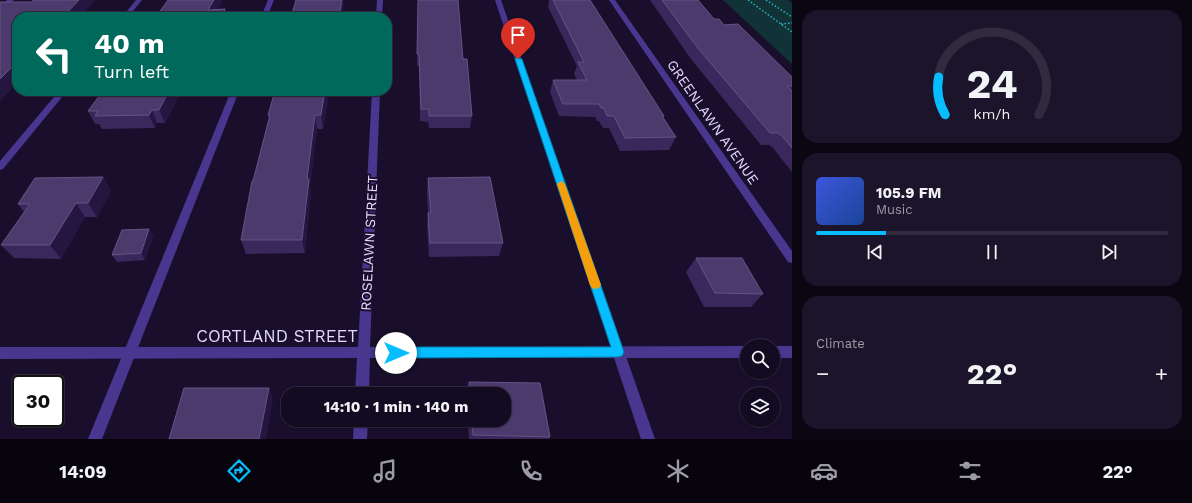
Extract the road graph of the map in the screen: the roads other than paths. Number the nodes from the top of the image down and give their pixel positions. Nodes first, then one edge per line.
1 (11, 0) edge
2 (139, 0) edge
3 (271, 0) edge
4 (380, 0) edge
5 (498, 0) edge
6 (612, 0) edge
7 (0, 9) edge
8 (129, 12) edge
9 (266, 12) edge
10 (379, 12) edge
11 (59, 96) edge
12 (232, 96) edge
13 (376, 96) edge
14 (0, 167) edge
15 (792, 259) edge
16 (618, 352) junction
17 (740, 352) edge
18 (780, 352) edge
19 (792, 352) edge
20 (0, 353) edge
21 (129, 353) junction
22 (364, 353) junction
23 (362, 387) edge
24 (361, 427) edge
25 (95, 439) edge
26 (360, 439) edge
27 (648, 439) edge

1 - 7 street
2 - 8 street
3 - 9 street
4 - 10 street
5 - 16 street
6 - 15 street, GREENLAWN AVENUE
11 - 14 street
12 - 21 street
13 - 22 street, ROSELAWN STREET
16 - 17 street, CORTLAND STREET
16 - 22 street, CORTLAND STREET
16 - 27 street
18 - 19 street
20 - 21 street, CORTLAND STREET
21 - 22 street, CORTLAND STREET
21 - 25 street
22 - 23 street, ROSELAWN STREET
24 - 26 street

